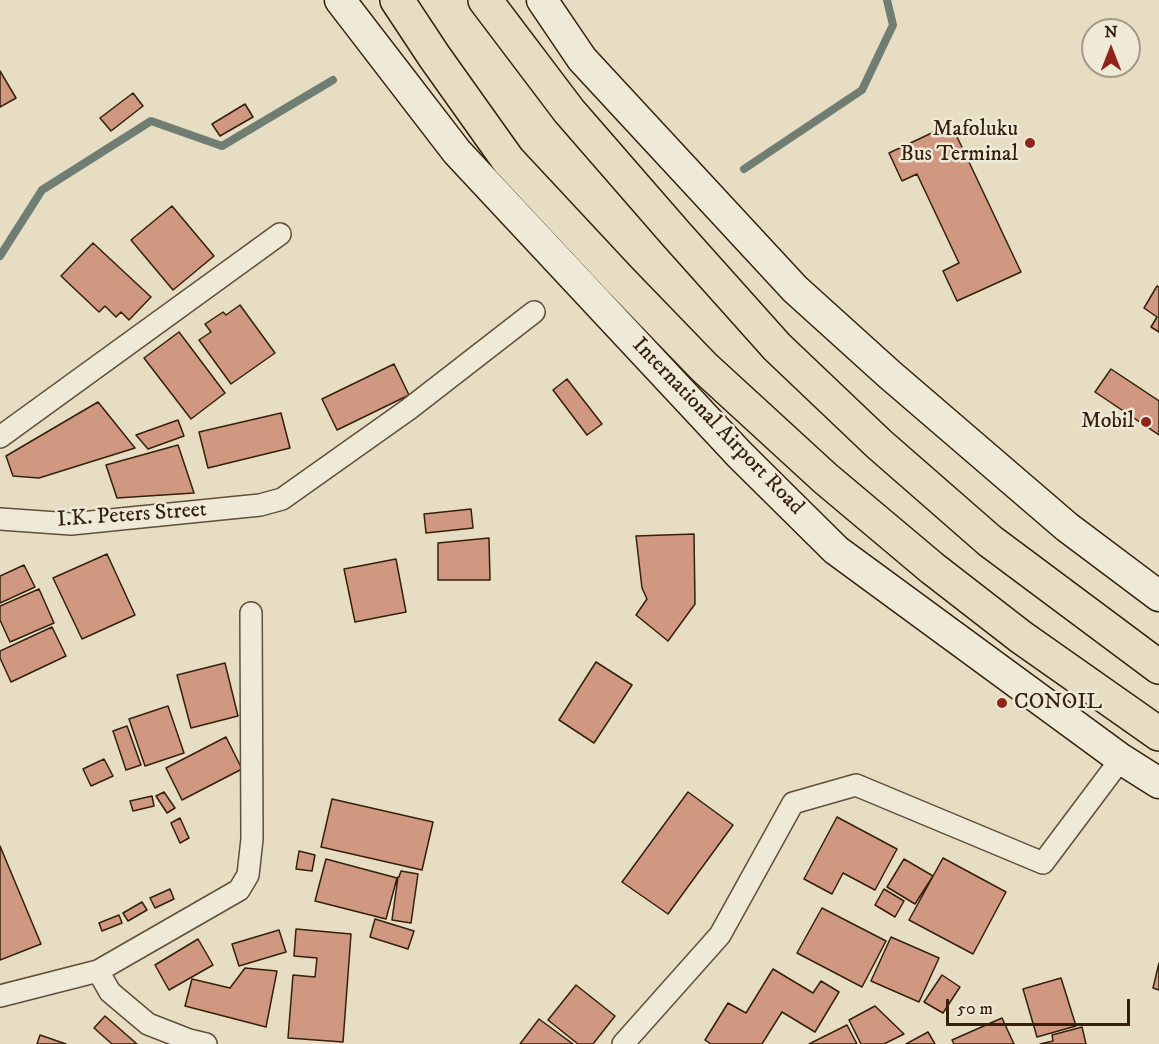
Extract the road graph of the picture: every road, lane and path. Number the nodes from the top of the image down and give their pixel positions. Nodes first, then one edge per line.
1 (340, 0) edge
2 (397, 0) edge
3 (485, 0) edge
4 (542, 0) edge
5 (280, 234) dead end
6 (534, 312) dead end
7 (0, 437) edge
8 (0, 519) edge
9 (1159, 596) edge
10 (250, 613) dead end
11 (1159, 667) edge
12 (1159, 734) edge
13 (1122, 759) junction
14 (1159, 783) edge
15 (98, 971) junction
16 (0, 996) edge
17 (206, 1044) edge
18 (623, 1044) edge

1 - 13 main road, International Airport Road
2 - 12 highway, International Airport Road
3 - 11 highway
4 - 9 main road
5 - 7 street
6 - 8 street, I.K. Peters Street
10 - 15 street
13 - 14 main road, International Airport Road
13 - 18 street
15 - 16 street
15 - 17 street

